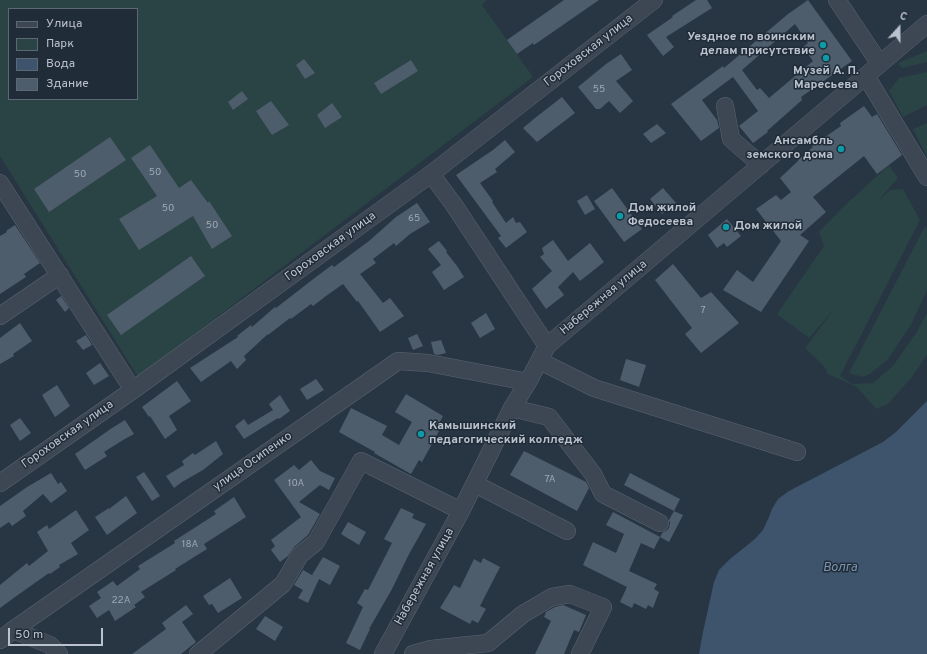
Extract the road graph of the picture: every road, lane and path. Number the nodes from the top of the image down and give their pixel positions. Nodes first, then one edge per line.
1 (654, 0) edge
2 (837, 0) edge
3 (927, 24) edge
4 (880, 64) junction
5 (866, 76) junction
6 (724, 106) dead end
7 (761, 165) junction
8 (431, 174) junction
9 (927, 176) edge
10 (0, 183) edge
11 (60, 275) junction
12 (0, 316) edge
13 (544, 353) junction
14 (528, 382) junction
15 (133, 390) junction
16 (512, 408) junction
17 (798, 452) dead end
18 (0, 482) edge
19 (475, 484) junction
20 (461, 511) junction
21 (660, 522) dead end
22 (567, 531) dead end
23 (6, 635) edge
24 (59, 654) edge
25 (198, 654) edge
26 (382, 654) edge
27 (413, 654) edge
28 (580, 654) edge

1 - 8 street, Гороховская улица
2 - 4 street
3 - 4 street, Набережная улица
4 - 5 street, Набережная улица
5 - 7 street, Набережная улица
5 - 9 street
6 - 7 street
7 - 13 street, Набережная улица
8 - 13 street
8 - 15 street, Гороховская улица
10 - 11 street
11 - 12 street
11 - 15 street
13 - 14 street, Набережная улица
13 - 17 street
14 - 16 street, Набережная улица
14 - 23 street, улица Осипенко
15 - 18 street, Гороховская улица
16 - 19 street, Набережная улица
16 - 21 street
19 - 20 street, Набережная улица
19 - 22 street
20 - 25 street
20 - 26 street, Набережная улица
23 - 24 street
27 - 28 street

